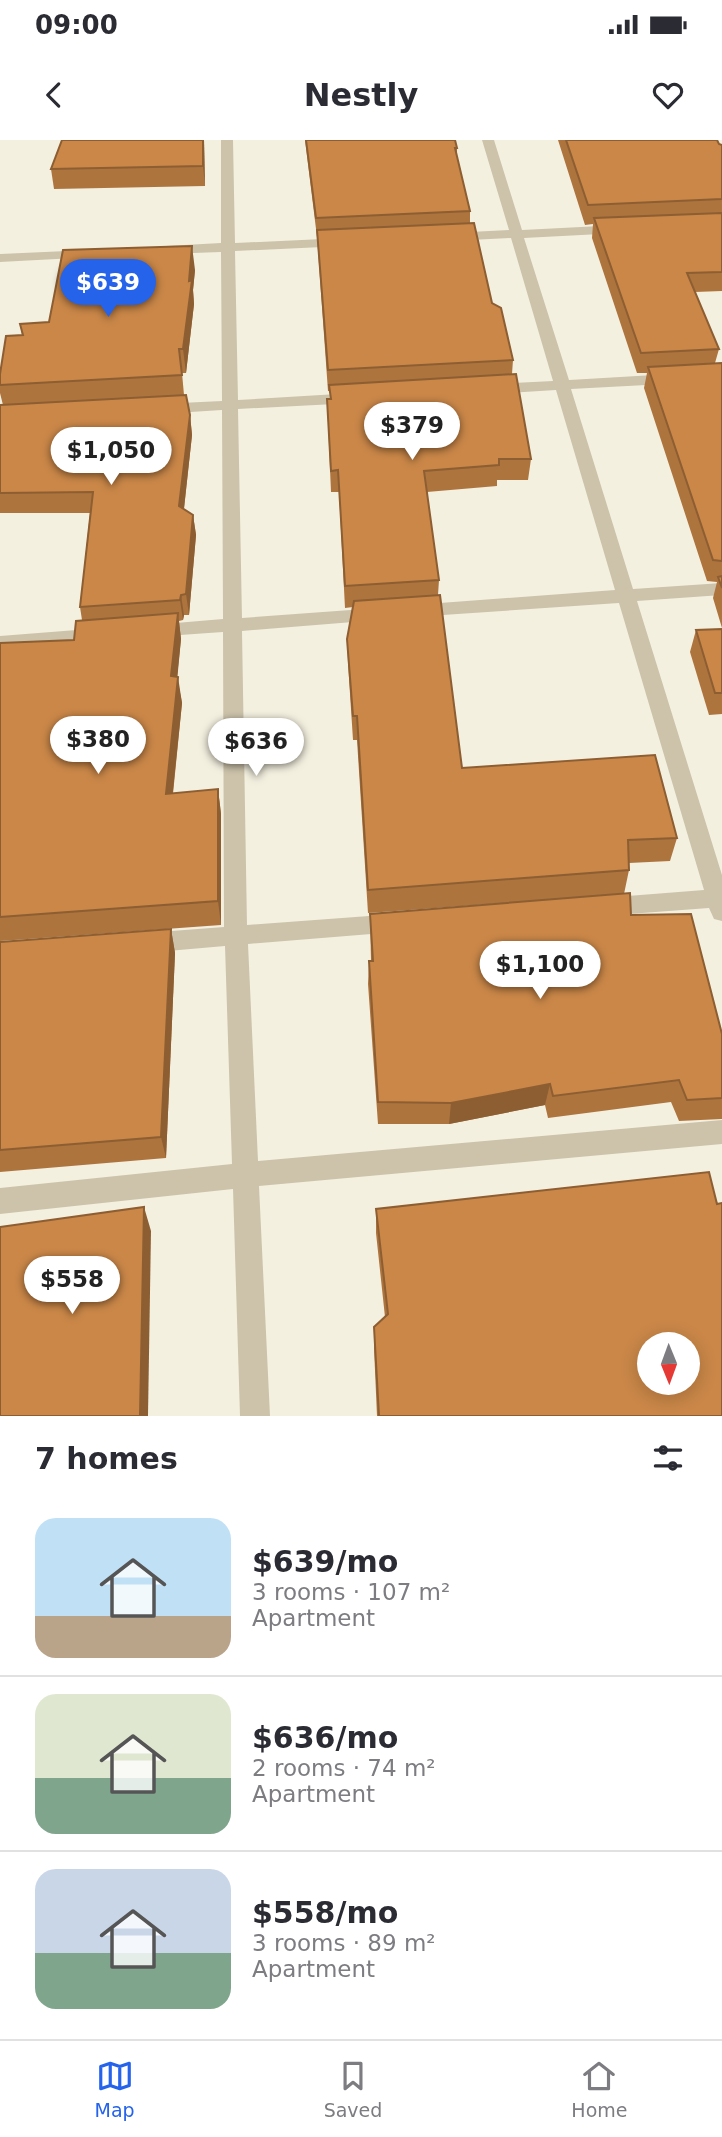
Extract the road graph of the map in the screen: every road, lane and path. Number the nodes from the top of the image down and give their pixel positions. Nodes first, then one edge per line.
1 (227, 140) edge
2 (488, 140) edge
3 (640, 229) edge
4 (516, 234) junction
5 (434, 238) edge
6 (365, 241) edge
7 (227, 247) junction
8 (147, 251) edge
9 (107, 253) edge
10 (0, 258) edge
11 (722, 376) edge
12 (562, 385) junction
13 (479, 390) edge
14 (369, 397) edge
15 (231, 405) junction
16 (136, 410) edge
17 (722, 589) edge
18 (625, 595) junction
19 (233, 625) junction
20 (0, 643) edge
21 (721, 903) edge
22 (580, 909) edge
23 (415, 922) edge
24 (236, 936) junction
25 (125, 944) edge
26 (722, 1132) edge
27 (246, 1175) junction
28 (0, 1201) edge
29 (255, 1416) edge

1 - 7 street
2 - 4 street
3 - 4 street
4 - 5 street
4 - 12 street
6 - 7 street
7 - 8 street
7 - 15 street
9 - 10 street
11 - 12 street
12 - 13 street
12 - 18 street
14 - 15 street
15 - 16 street
15 - 19 street
17 - 18 street
18 - 19 street
18 - 21 street
19 - 20 street
19 - 24 street
21 - 22 street
23 - 24 street
24 - 25 street
24 - 27 street
26 - 27 street
27 - 28 street
27 - 29 street

